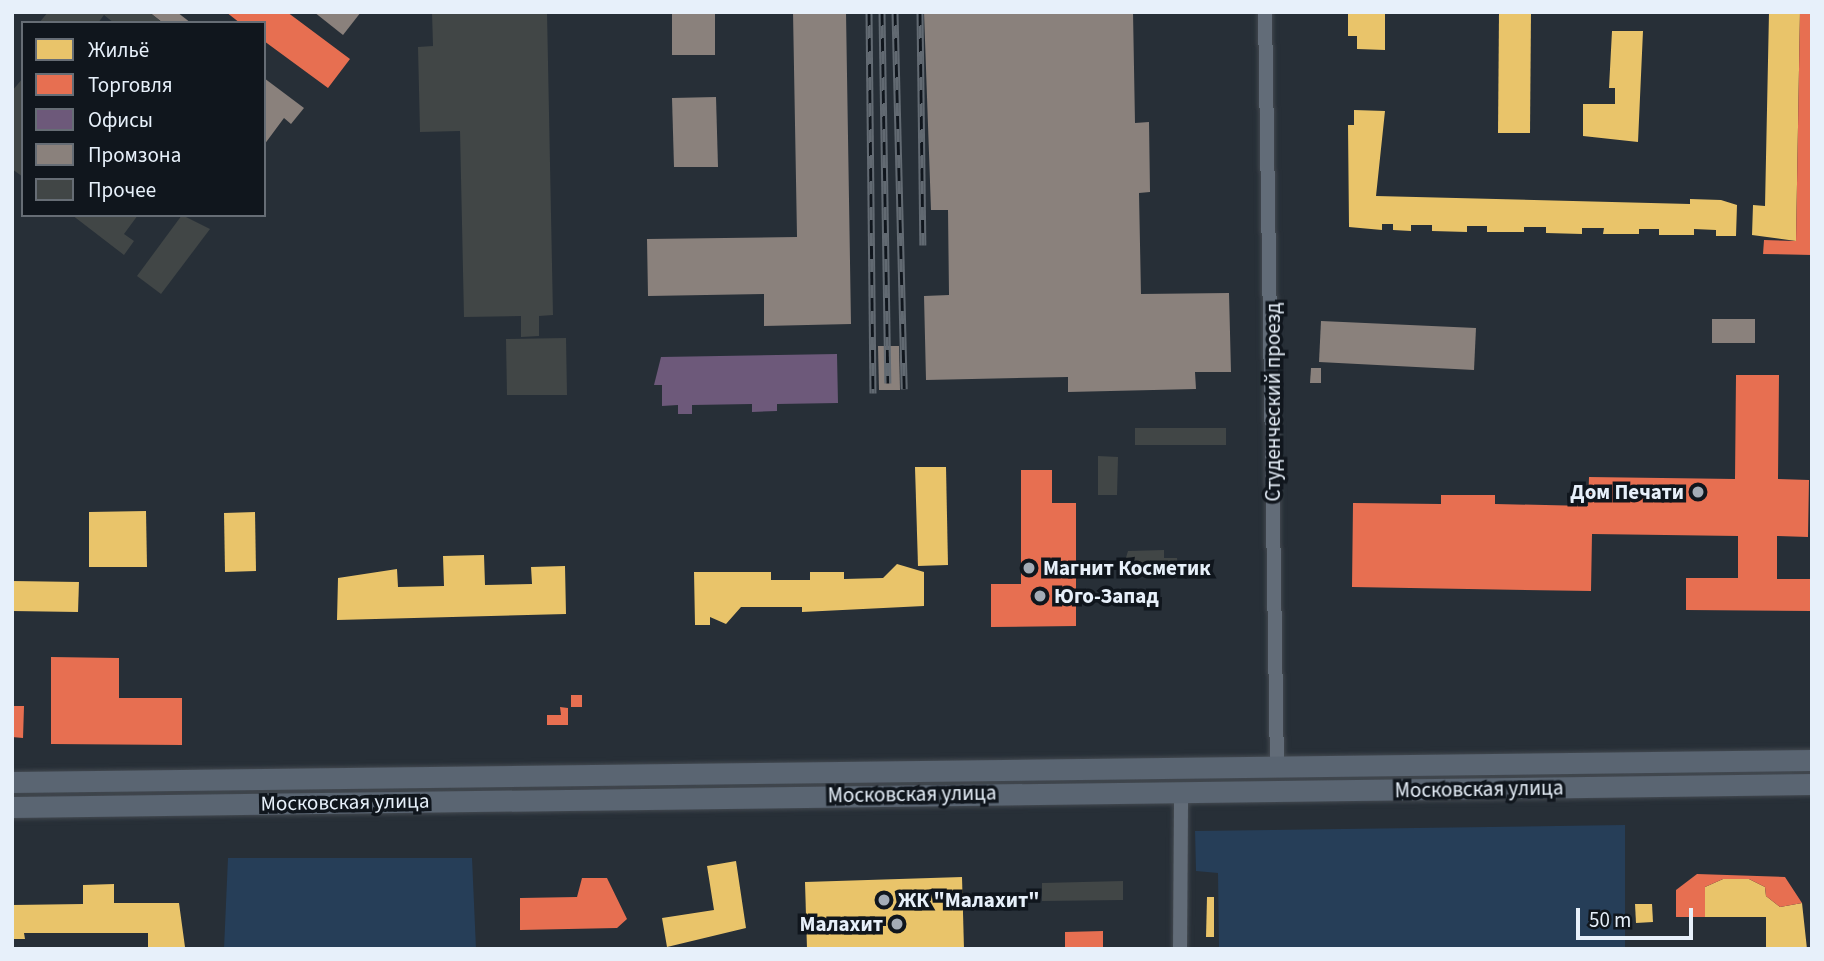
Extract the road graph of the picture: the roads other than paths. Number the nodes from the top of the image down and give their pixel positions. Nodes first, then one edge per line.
1 (1265, 12) edge
2 (1812, 760) edge
3 (1277, 766) junction
4 (12, 782) edge
5 (1812, 784) edge
6 (1181, 791) junction
7 (1277, 791) junction
8 (12, 807) edge
9 (1180, 949) edge

1 - 3 street, Студенческий проезд
2 - 3 main road, Московская улица
3 - 4 main road, Московская улица
3 - 7 main road, Студенческий проезд
5 - 7 main road, Московская улица
6 - 7 main road, Московская улица
6 - 8 main road, Московская улица
6 - 9 street

